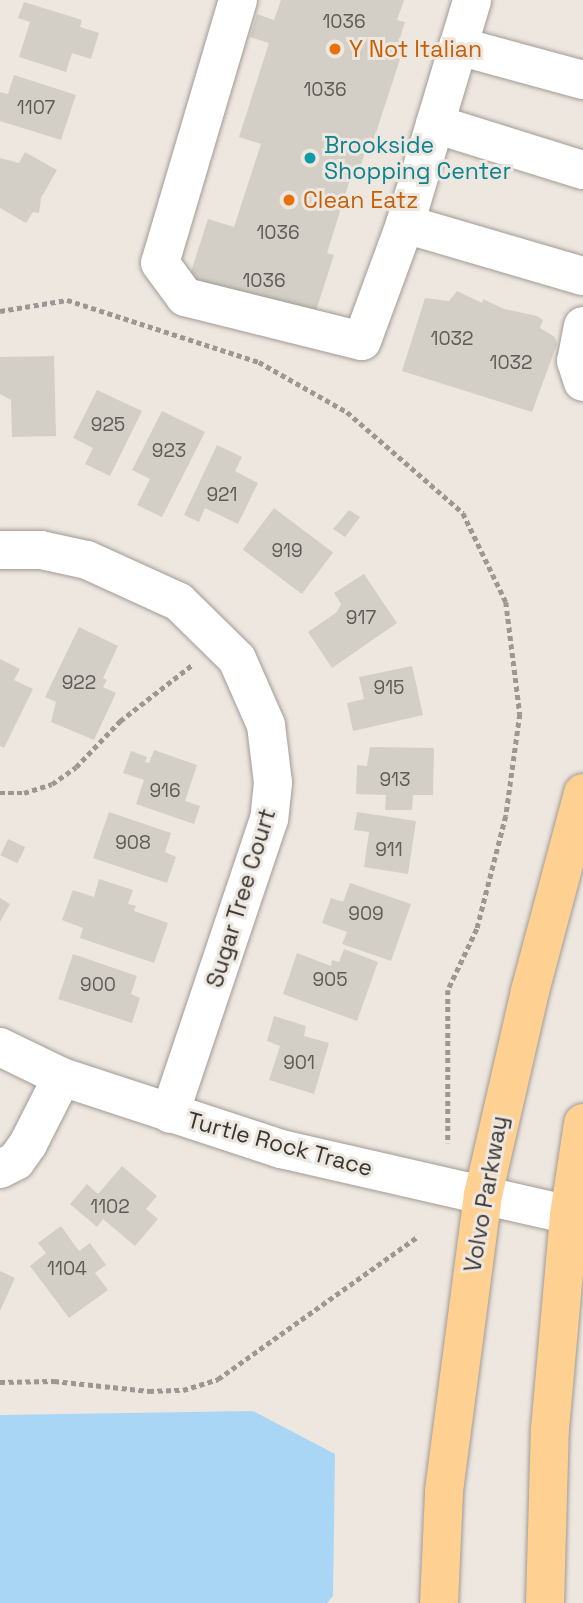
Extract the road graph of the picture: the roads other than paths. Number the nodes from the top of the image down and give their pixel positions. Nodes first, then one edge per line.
1 (238, 0) edge
2 (472, 0) edge
3 (458, 46) junction
4 (583, 80) edge
5 (435, 124) junction
6 (583, 170) edge
7 (405, 224) junction
8 (583, 276) edge
9 (583, 326) edge
10 (583, 382) edge
11 (0, 550) edge
12 (583, 793) edge
13 (0, 1047) edge
14 (62, 1077) junction
15 (170, 1114) junction
16 (583, 1123) edge
17 (0, 1169) edge
18 (483, 1195) junction
19 (569, 1215) junction
20 (439, 1603) edge
21 (545, 1603) edge

1 - 7 street
2 - 3 street
3 - 4 street
3 - 5 street
5 - 6 street
5 - 7 street
7 - 8 street
9 - 10 street
11 - 15 street, Sugar Tree Court
12 - 18 main road, Volvo Parkway
13 - 14 street, Turtle Rock Trace
14 - 15 street, Turtle Rock Trace
14 - 17 street
15 - 18 street, Turtle Rock Trace
16 - 19 main road
18 - 19 street, Turtle Rock Trace
18 - 20 main road, Volvo Parkway
19 - 21 main road

